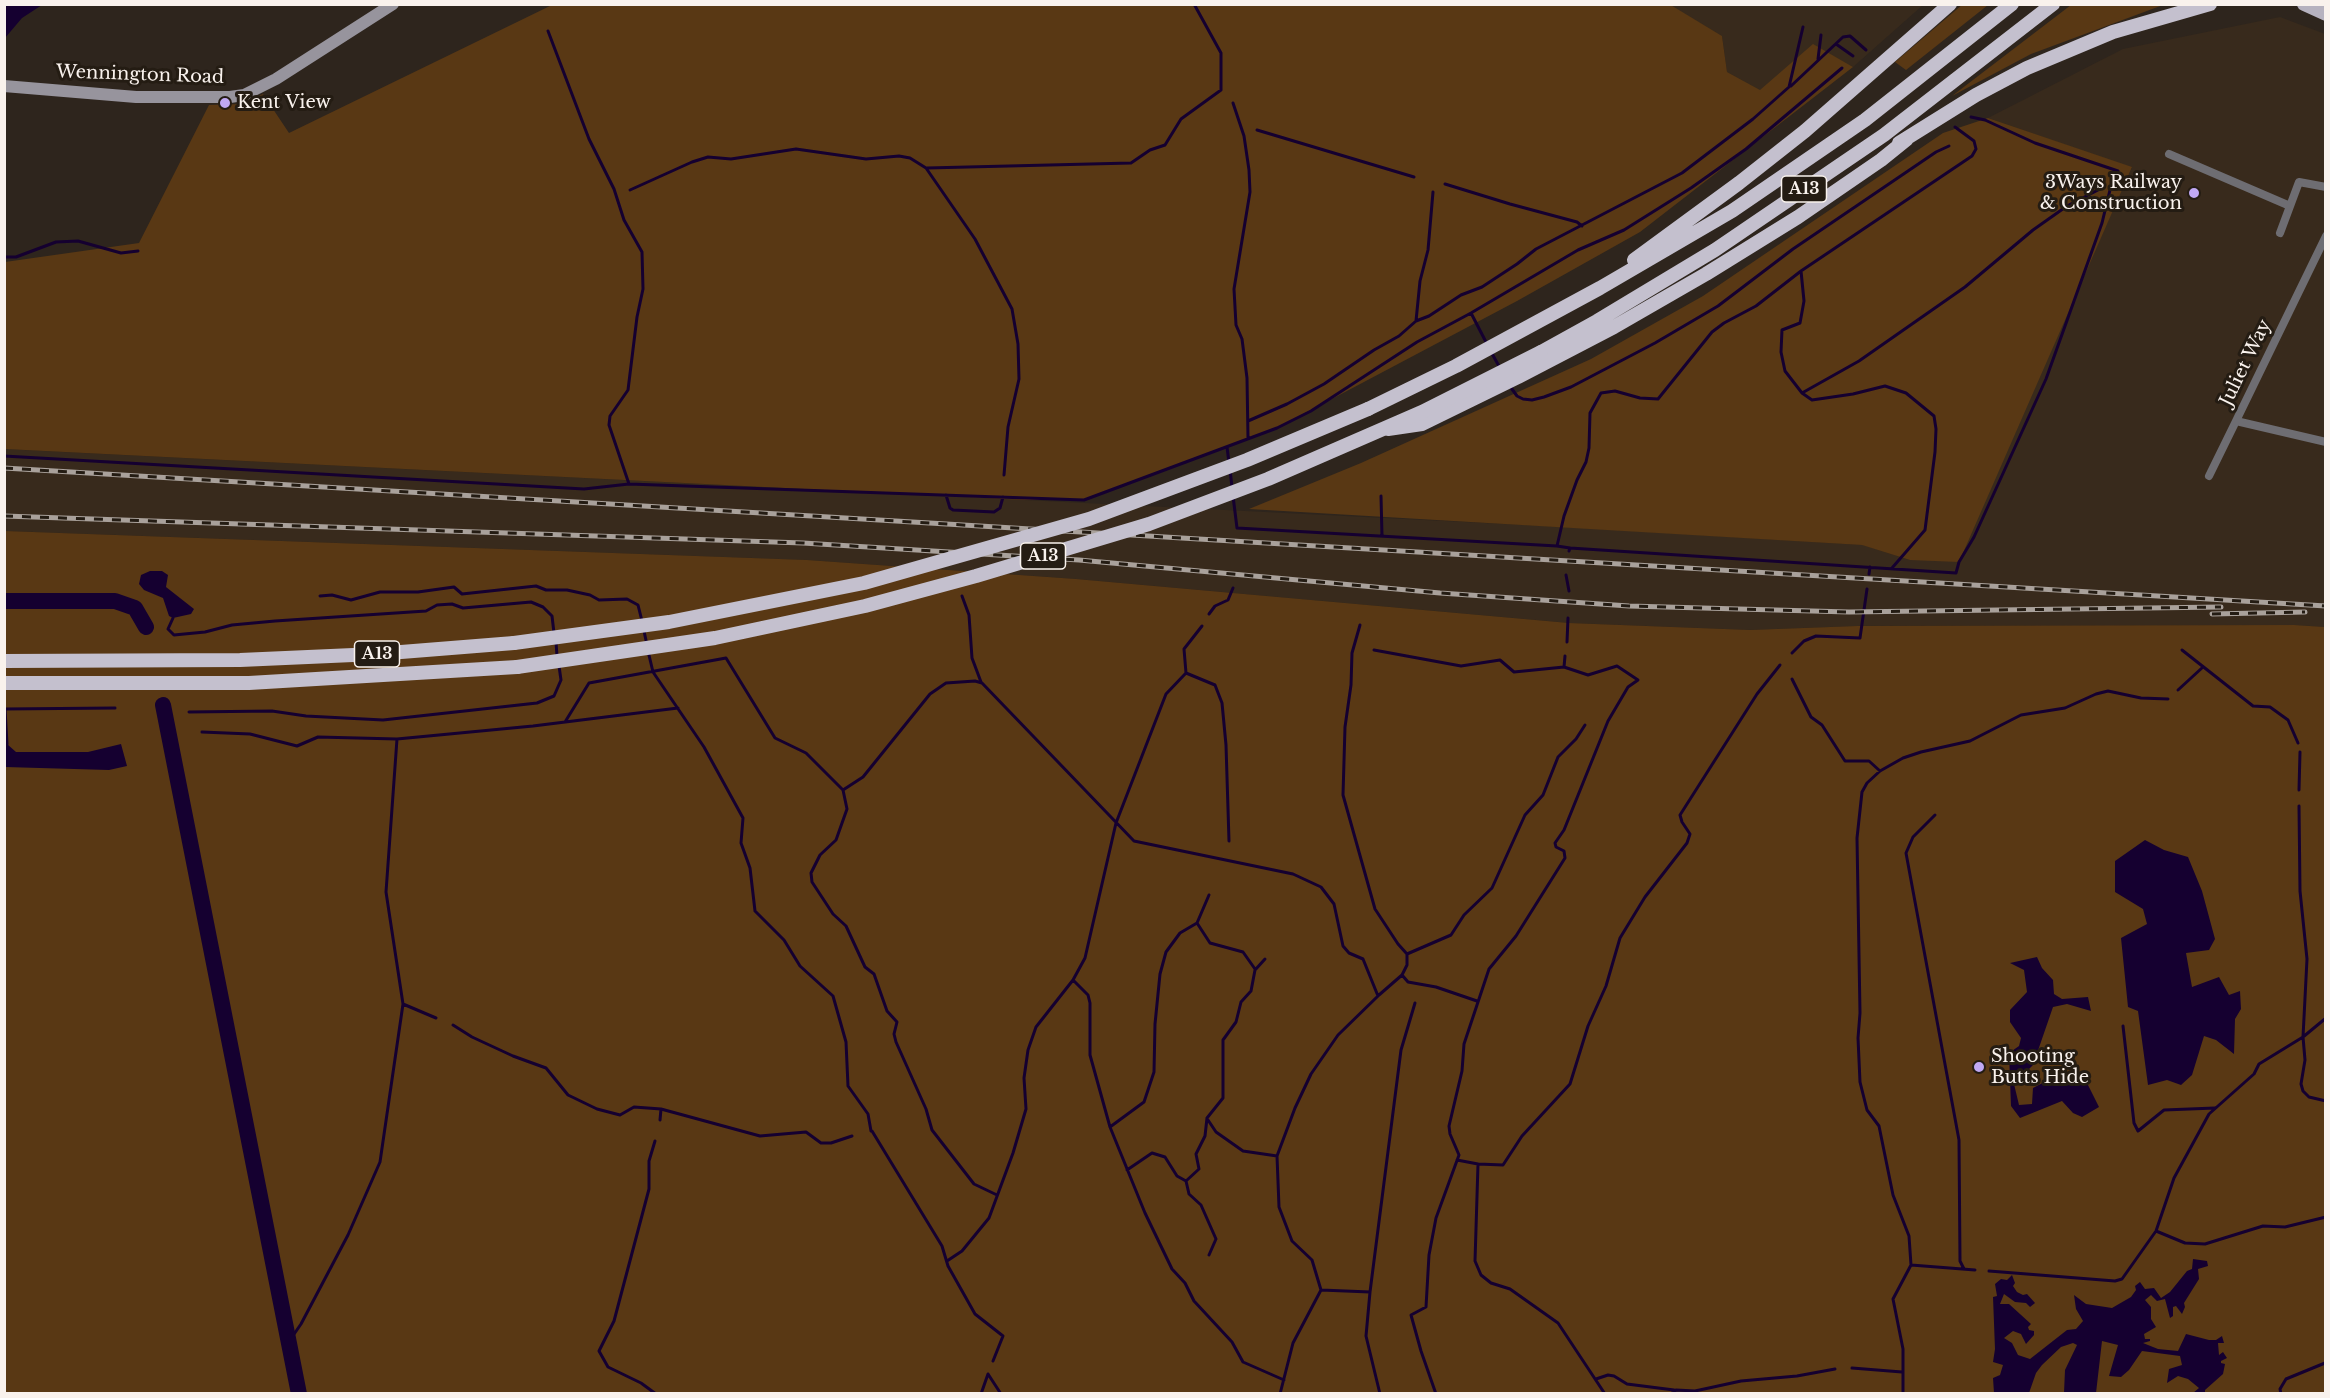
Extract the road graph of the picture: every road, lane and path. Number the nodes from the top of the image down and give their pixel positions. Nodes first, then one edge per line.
1 (393, 4) edge
2 (1950, 4) edge
3 (2012, 4) edge
4 (2053, 4) edge
5 (2210, 4) edge
6 (2304, 4) edge
7 (2325, 14) edge
8 (4, 86) edge
9 (1907, 139) junction
10 (2169, 154) dead end
11 (2325, 187) edge
12 (2290, 206) junction
13 (2280, 233) dead end
14 (2325, 236) edge
15 (1715, 250) junction
16 (1600, 288) junction
17 (1543, 357) junction
18 (2236, 421) junction
19 (2325, 442) edge
20 (2209, 476) dead end
21 (4, 661) edge
22 (4, 683) edge

1 - 8 main road, Wennington Road
2 - 16 highway
3 - 16 highway, A13
4 - 15 highway, A13
5 - 9 highway
6 - 7 main road
9 - 15 highway
9 - 17 highway
10 - 12 street
11 - 12 street
12 - 13 street
14 - 18 street, Juliet Way
15 - 17 highway, A13
16 - 21 highway, A13, bridge
17 - 22 highway, A13, bridge
18 - 19 street, Juliet Way
18 - 20 street

